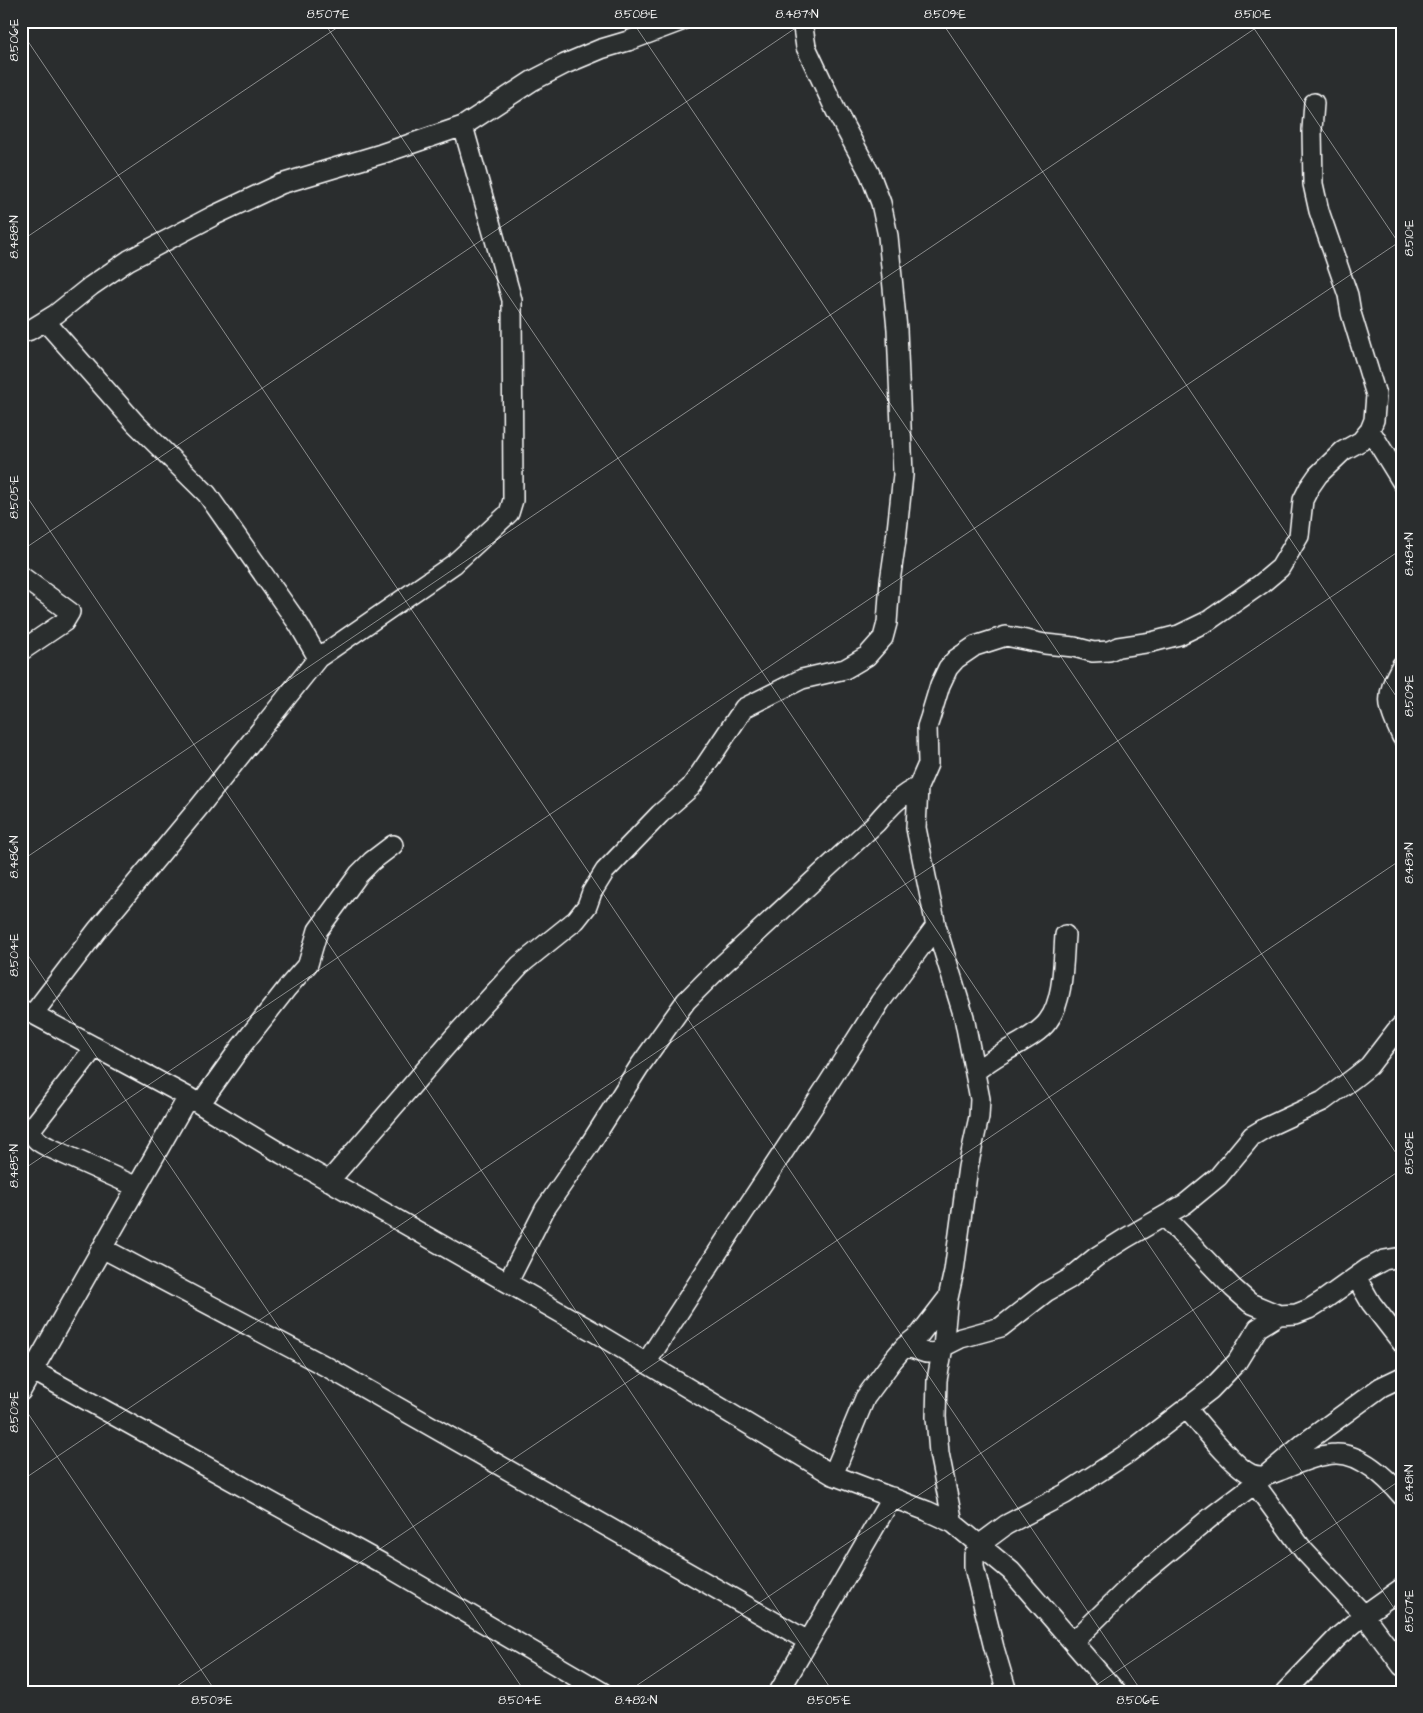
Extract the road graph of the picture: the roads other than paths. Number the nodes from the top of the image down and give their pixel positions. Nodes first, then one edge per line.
1 (681, 21) edge
2 (802, 21) edge
3 (1314, 103) dead end
4 (463, 126) junction
5 (45, 321) junction
6 (21, 333) edge
7 (1370, 430) junction
8 (1402, 482) edge
9 (21, 576) edge
10 (21, 651) edge
11 (318, 658) junction
12 (1402, 665) edge
13 (1402, 737) edge
14 (918, 787) junction
15 (393, 845) dead end
16 (936, 926) junction
17 (1065, 936) dead end
18 (27, 1012) edge
19 (1402, 1025) edge
20 (95, 1046) junction
21 (1000, 1054) junction
22 (976, 1071) junction
23 (980, 1099) junction
24 (194, 1100) junction
25 (330, 1181) junction
26 (137, 1187) junction
27 (1164, 1216) junction
28 (102, 1248) junction
29 (1402, 1257) edge
30 (1356, 1277) junction
31 (508, 1282) junction
32 (948, 1298) junction
33 (1250, 1303) junction
34 (1279, 1315) junction
35 (1258, 1328) junction
36 (1402, 1343) edge
37 (904, 1346) junction
38 (942, 1350) junction
39 (646, 1363) junction
40 (32, 1370) junction
41 (1402, 1377) edge
42 (21, 1391) edge
43 (1186, 1409) junction
44 (833, 1475) junction
45 (1260, 1480) junction
46 (1402, 1496) edge
47 (892, 1497) junction
48 (953, 1523) junction
49 (979, 1545) junction
50 (1402, 1588) edge
51 (1364, 1615) junction
52 (808, 1641) junction
53 (1073, 1642) junction
54 (1402, 1666) edge
55 (602, 1692) edge
56 (779, 1692) edge
57 (1007, 1692) edge
58 (1116, 1692) edge
59 (1285, 1692) edge

1 - 4 street
2 - 25 street
3 - 7 street
4 - 5 street
4 - 11 street
5 - 6 street
5 - 11 street
7 - 8 street
7 - 14 street
9 - 10 street
11 - 18 street
12 - 13 street
14 - 16 street
14 - 31 street
15 - 24 street
16 - 22 street
16 - 39 street
17 - 21 street
18 - 20 street
19 - 27 street
20 - 24 street
20 - 26 street
21 - 22 street
21 - 23 street
22 - 23 street
23 - 32 street
24 - 25 street
24 - 26 street
25 - 31 street
26 - 28 street
27 - 33 street
27 - 38 street
28 - 40 street
28 - 52 street
29 - 30 street
30 - 34 street
30 - 36 street
31 - 39 street
32 - 37 street
32 - 38 street
33 - 34 street
33 - 35 street
34 - 35 street
35 - 43 street
37 - 38 street
37 - 44 street
38 - 48 street
39 - 44 street
40 - 42 street
40 - 55 street
41 - 45 street
43 - 45 street
43 - 49 street
44 - 47 street
45 - 46 street
45 - 51 street
45 - 53 street
47 - 48 street
47 - 52 street
48 - 49 street
49 - 53 street
49 - 57 street
50 - 51 street
51 - 54 street
51 - 59 street
52 - 56 street
53 - 58 street

